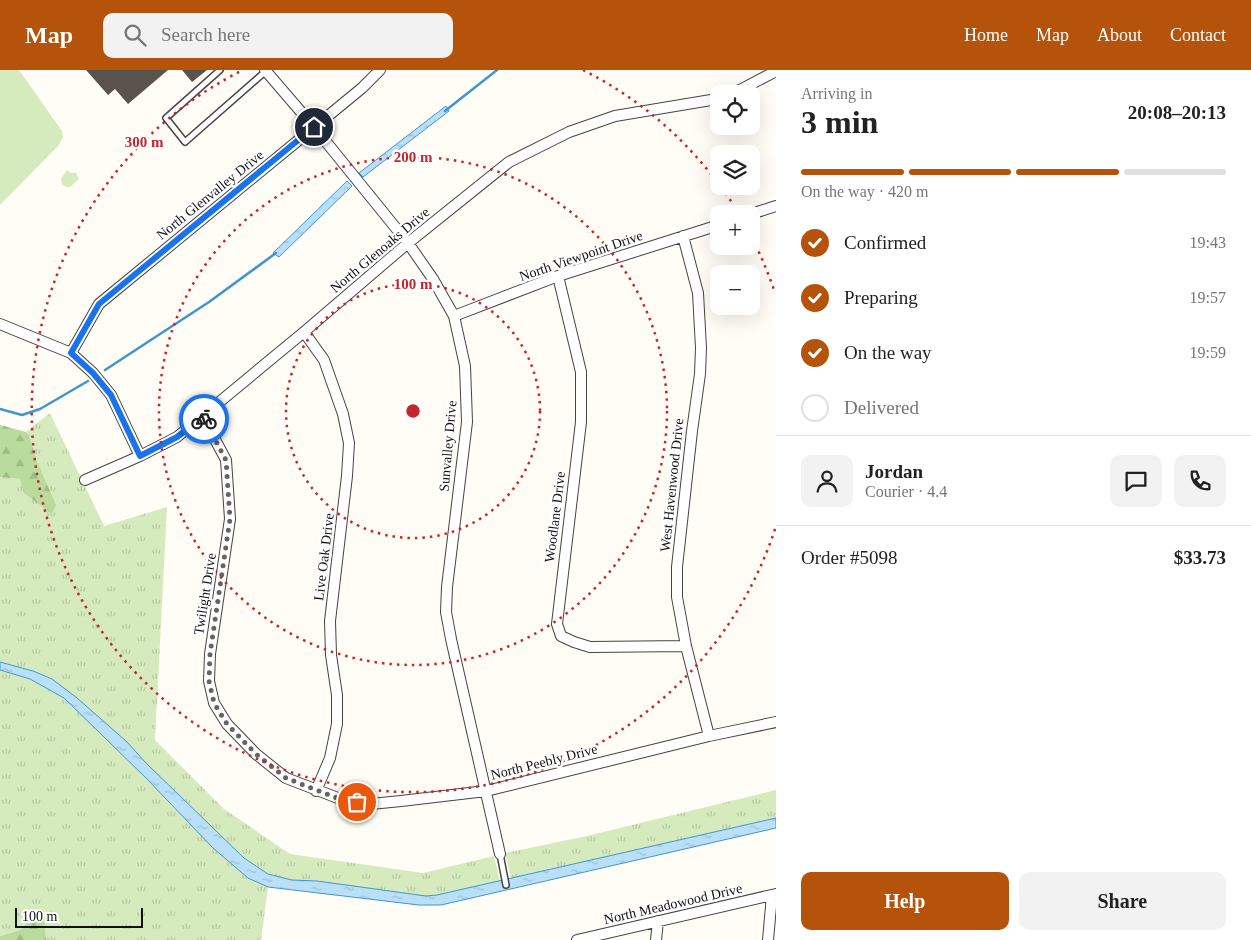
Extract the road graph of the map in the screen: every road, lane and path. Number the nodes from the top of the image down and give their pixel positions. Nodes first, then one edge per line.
1 (220, 70) edge
2 (265, 70) edge
3 (380, 70) edge
4 (776, 71) edge
5 (749, 85) edge
6 (710, 99) edge
7 (314, 127) junction
8 (776, 206) edge
9 (760, 211) edge
10 (710, 227) edge
11 (683, 236) junction
12 (408, 243) junction
13 (558, 276) junction
14 (454, 316) junction
15 (0, 324) edge
16 (304, 332) junction
17 (71, 353) junction
18 (203, 417) junction
19 (140, 456) junction
20 (85, 480) dead end
21 (686, 646) junction
22 (776, 722) edge
23 (709, 736) junction
24 (316, 791) junction
25 (486, 791) junction
26 (500, 854) joint
27 (506, 885) dead end
28 (774, 894) edge
29 (658, 921) junction
30 (577, 940) edge
31 (656, 940) edge
32 (768, 940) edge

1 - 2 lane
2 - 7 street, Sunvalley Drive
3 - 7 street, North Glenvalley Drive
4 - 5 street
6 - 12 street, North Glenoaks Drive
7 - 12 street, Sunvalley Drive
7 - 17 street, North Glenvalley Drive
8 - 9 street
10 - 11 street, North Viewpoint Drive
11 - 13 street, North Viewpoint Drive
11 - 21 street, West Havenwood Drive
12 - 14 street, Sunvalley Drive
12 - 16 street, North Glenoaks Drive
13 - 14 street, North Viewpoint Drive
13 - 21 street, Woodlane Drive
14 - 25 street, Sunvalley Drive
15 - 17 street
16 - 18 street, North Glenoaks Drive
16 - 24 street, Live Oak Drive
17 - 19 street
18 - 19 street, North Glenoaks Drive
18 - 24 street, Twilight Drive
19 - 20 street, North Glenoaks Drive
21 - 23 street, West Havenwood Drive
22 - 23 street, North Peebly Drive
23 - 25 street, North Peebly Drive
24 - 25 street, North Peebly Drive
25 - 26 street, Sunvalley Drive
26 - 27 lane
28 - 29 street, North Meadowood Drive
28 - 32 street
29 - 30 street, North Meadowood Drive
29 - 31 street

